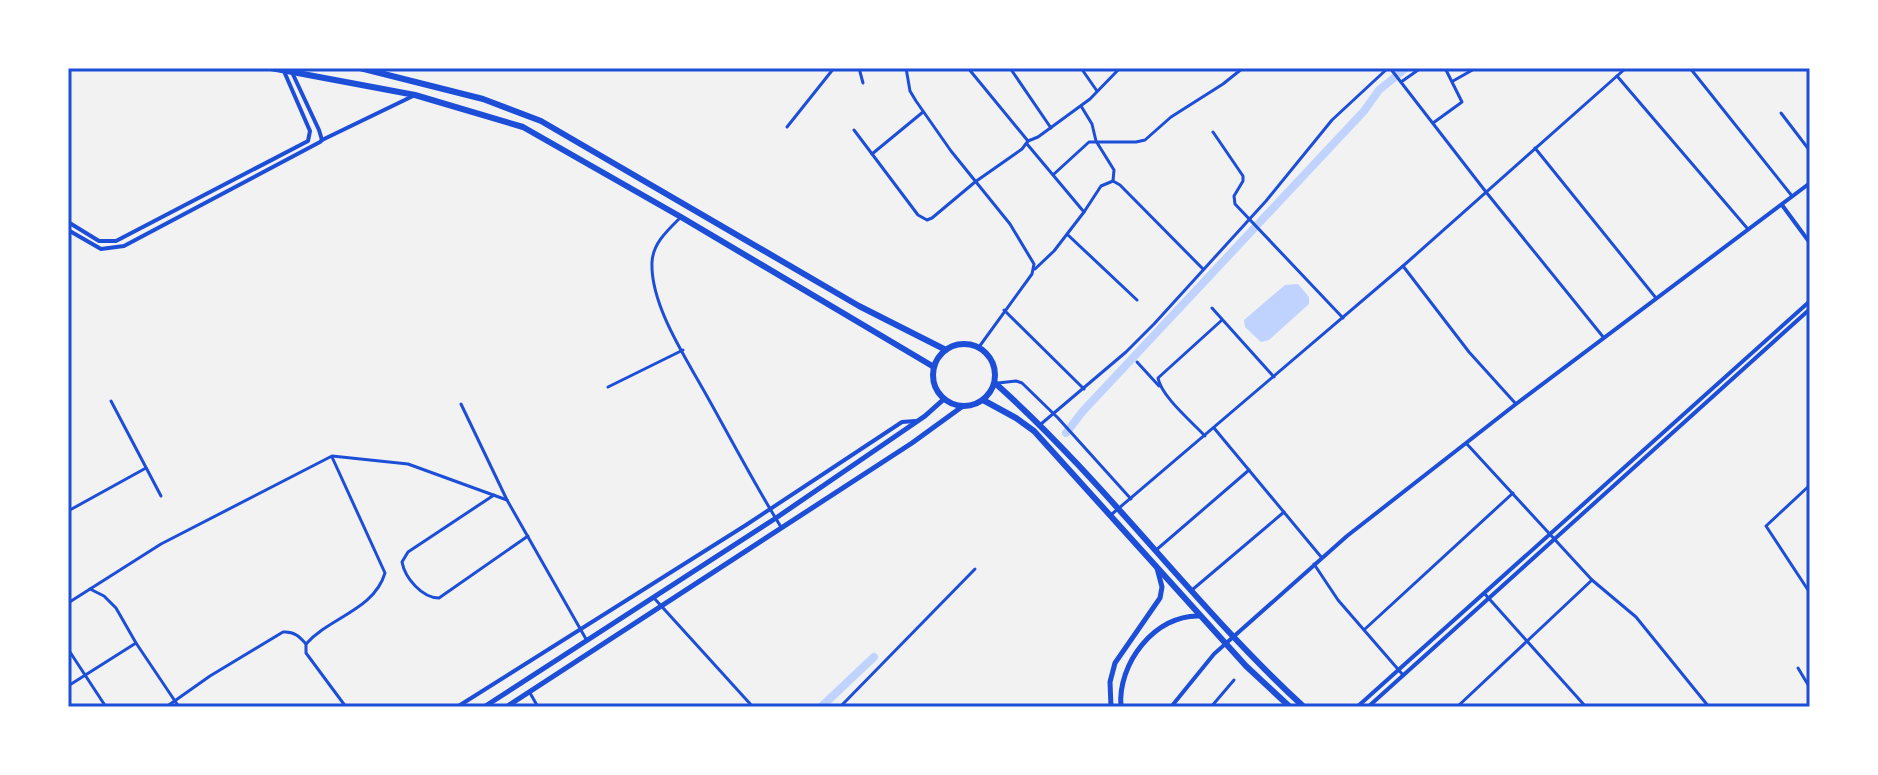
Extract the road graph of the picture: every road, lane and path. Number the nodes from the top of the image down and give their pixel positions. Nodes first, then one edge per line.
1 (271, 68) edge
2 (360, 68) edge
3 (834, 68) edge
4 (859, 68) edge
5 (906, 68) edge
6 (968, 68) edge
7 (1010, 68) edge
8 (1081, 68) edge
9 (1120, 68) edge
10 (1243, 68) edge
11 (1421, 68) edge
12 (1445, 68) edge
13 (1476, 68) edge
14 (1626, 68) edge
15 (1690, 68) edge
16 (1390, 69) edge
17 (287, 70) edge
18 (1617, 76) junction
19 (1400, 81) junction
20 (1453, 81) junction
21 (863, 83) dead end
22 (1098, 92) junction
23 (415, 95) junction
24 (1081, 106) junction
25 (923, 112) junction
26 (1781, 113) dead end
27 (1433, 123) junction
28 (787, 127) dead end
29 (1051, 128) junction
30 (854, 130) dead end
31 (1213, 132) dead end
32 (322, 140) junction
33 (1096, 141) junction
34 (1027, 143) junction
35 (1535, 148) junction
36 (1810, 151) edge
37 (872, 154) junction
38 (1054, 174) junction
39 (1113, 181) junction
40 (975, 182) junction
41 (1810, 183) edge
42 (1486, 192) junction
43 (1792, 196) junction
44 (1782, 205) junction
45 (1084, 212) junction
46 (681, 217) junction
47 (1250, 221) junction
48 (68, 222) edge
49 (1747, 228) junction
50 (68, 230) edge
51 (1068, 235) junction
52 (1810, 243) edge
53 (105, 246) junction
54 (1403, 266) junction
55 (1203, 269) junction
56 (1034, 270) junction
57 (1657, 299) junction
58 (1137, 300) dead end
59 (1810, 301) edge
60 (1212, 308) dead end
61 (1810, 309) edge
62 (1004, 310) junction
63 (1343, 318) junction
64 (1222, 320) junction
65 (1605, 339) junction
66 (979, 347) junction
67 (683, 350) junction
68 (946, 350) junction
69 (1759, 351) junction
70 (1137, 362) dead end
71 (934, 367) junction
72 (1274, 377) junction
73 (995, 383) junction
74 (1159, 386) junction
75 (608, 387) dead end
76 (1084, 389) junction
77 (944, 399) junction
78 (983, 400) junction
79 (111, 401) dead end
80 (461, 404) dead end
81 (1516, 404) junction
82 (963, 406) junction
83 (1054, 414) junction
84 (917, 421) junction
85 (1041, 424) junction
86 (1214, 428) junction
87 (1205, 436) junction
88 (1466, 443) junction
89 (332, 456) junction
90 (146, 468) junction
91 (1249, 470) junction
92 (1810, 485) edge
93 (1513, 493) junction
94 (494, 495) junction
95 (161, 496) dead end
96 (1131, 499) junction
97 (507, 500) junction
98 (770, 509) junction
99 (1118, 509) junction
100 (68, 511) edge
101 (1284, 512) junction
102 (1111, 515) junction
103 (776, 518) junction
104 (782, 527) junction
105 (1549, 534) junction
106 (528, 536) junction
107 (1554, 540) junction
108 (1155, 551) junction
109 (1322, 558) junction
110 (1314, 564) junction
111 (1157, 567) junction
112 (975, 569) dead end
113 (1592, 580) junction
114 (90, 589) junction
115 (1192, 591) junction
116 (1810, 593) edge
117 (654, 598) junction
118 (1484, 598) junction
119 (68, 603) edge
120 (662, 607) junction
121 (1201, 616) junction
122 (580, 628) junction
123 (1365, 629) junction
124 (1232, 637) junction
125 (587, 641) junction
126 (1528, 642) junction
127 (136, 643) junction
128 (1225, 643) junction
129 (306, 644) junction
130 (68, 649) edge
131 (1798, 668) dead end
132 (1399, 670) junction
133 (85, 675) junction
134 (1403, 675) junction
135 (1234, 680) dead end
136 (68, 686) edge
137 (1810, 688) edge
138 (529, 692) junction
139 (176, 701) junction
140 (751, 706) edge
141 (106, 707) edge
142 (166, 707) edge
143 (179, 707) edge
144 (346, 707) edge
145 (457, 707) edge
146 (484, 707) edge
147 (506, 707) edge
148 (538, 707) edge
149 (840, 707) edge
150 (1111, 707) edge
151 (1121, 707) edge
152 (1171, 707) edge
153 (1211, 707) edge
154 (1290, 707) edge
155 (1304, 707) edge
156 (1357, 707) edge
157 (1368, 707) edge
158 (1457, 707) edge
159 (1586, 707) edge
160 (1709, 707) edge

1 - 17 highway
2 - 68 highway
3 - 28 street
4 - 21 street
5 - 25 street
6 - 34 street
7 - 29 street
8 - 22 street
9 - 22 street
10 - 33 street
11 - 19 street
12 - 20 street
13 - 20 street
14 - 18 street
15 - 43 street
16 - 19 street
16 - 47 street
17 - 23 highway
17 - 32 street
17 - 53 street
18 - 35 street
18 - 49 street
19 - 27 street
20 - 27 street
22 - 24 street
23 - 32 street
23 - 46 highway
24 - 29 street
24 - 33 street
25 - 37 street
25 - 40 street
26 - 36 street
27 - 42 street
29 - 34 street
30 - 37 street
31 - 47 street
32 - 53 street
33 - 38 street
33 - 39 street
34 - 38 street
34 - 40 street
35 - 42 street
35 - 57 street
37 - 40 street
38 - 45 street
39 - 45 street
39 - 55 street
40 - 56 street
41 - 43 street
42 - 54 street
42 - 65 street
43 - 44 street
44 - 49 street
44 - 52 street
45 - 51 street
46 - 67 street
46 - 71 highway
47 - 55 street
47 - 63 street
48 - 53 street
49 - 57 street
50 - 53 street
51 - 56 street
51 - 58 street
54 - 63 street
54 - 81 street
55 - 76 street
56 - 62 street
57 - 65 street
59 - 69 street
60 - 64 street
61 - 69 street
62 - 66 street
62 - 76 street
63 - 72 street
64 - 72 street
64 - 74 street
65 - 81 street
66 - 68 highway
66 - 73 highway
67 - 75 street
67 - 98 street
68 - 71 highway
69 - 105 street
69 - 107 street
70 - 74 street
71 - 77 highway
72 - 86 street
73 - 78 highway
73 - 83 street
73 - 85 highway
74 - 87 street
76 - 83 street
77 - 82 highway
77 - 84 main road
78 - 82 highway
78 - 102 highway
79 - 90 street
80 - 97 street
81 - 88 street
82 - 104 main road
83 - 85 street
83 - 96 street
84 - 98 street
84 - 103 main road
85 - 99 highway
86 - 87 street
86 - 91 street
87 - 96 street
88 - 93 street
88 - 109 street
89 - 94 street
89 - 114 street
89 - 129 street
90 - 95 street
90 - 100 street
91 - 101 street
91 - 108 street
92 - 116 street
93 - 105 street
93 - 123 street
94 - 97 street
94 - 106 street
96 - 99 street
97 - 106 street
98 - 103 street
98 - 122 street
99 - 102 street
99 - 108 highway
101 - 109 street
101 - 115 street
102 - 111 highway
103 - 104 street
103 - 117 main road
104 - 120 main road
105 - 107 street
105 - 118 street
106 - 122 street
107 - 113 street
107 - 118 street
108 - 115 highway
109 - 110 street
110 - 123 street
110 - 124 street
111 - 121 highway
111 - 150 main road
112 - 149 street
113 - 126 street
113 - 160 street
114 - 119 street
114 - 127 street
115 - 124 highway
117 - 120 street
117 - 125 main road
118 - 126 street
118 - 132 street
118 - 134 street
120 - 138 main road
120 - 140 street
121 - 128 highway
121 - 151 main road
122 - 125 street
122 - 145 street
123 - 132 street
124 - 128 street
124 - 155 highway
125 - 146 main road
126 - 158 street
126 - 159 street
127 - 133 street
127 - 139 street
128 - 152 street
128 - 154 highway
129 - 139 street
129 - 144 street
130 - 133 street
131 - 137 street
132 - 134 street
132 - 156 street
133 - 136 street
133 - 141 street
134 - 157 street
135 - 153 street
138 - 147 main road
138 - 148 street
139 - 142 street
139 - 143 street

